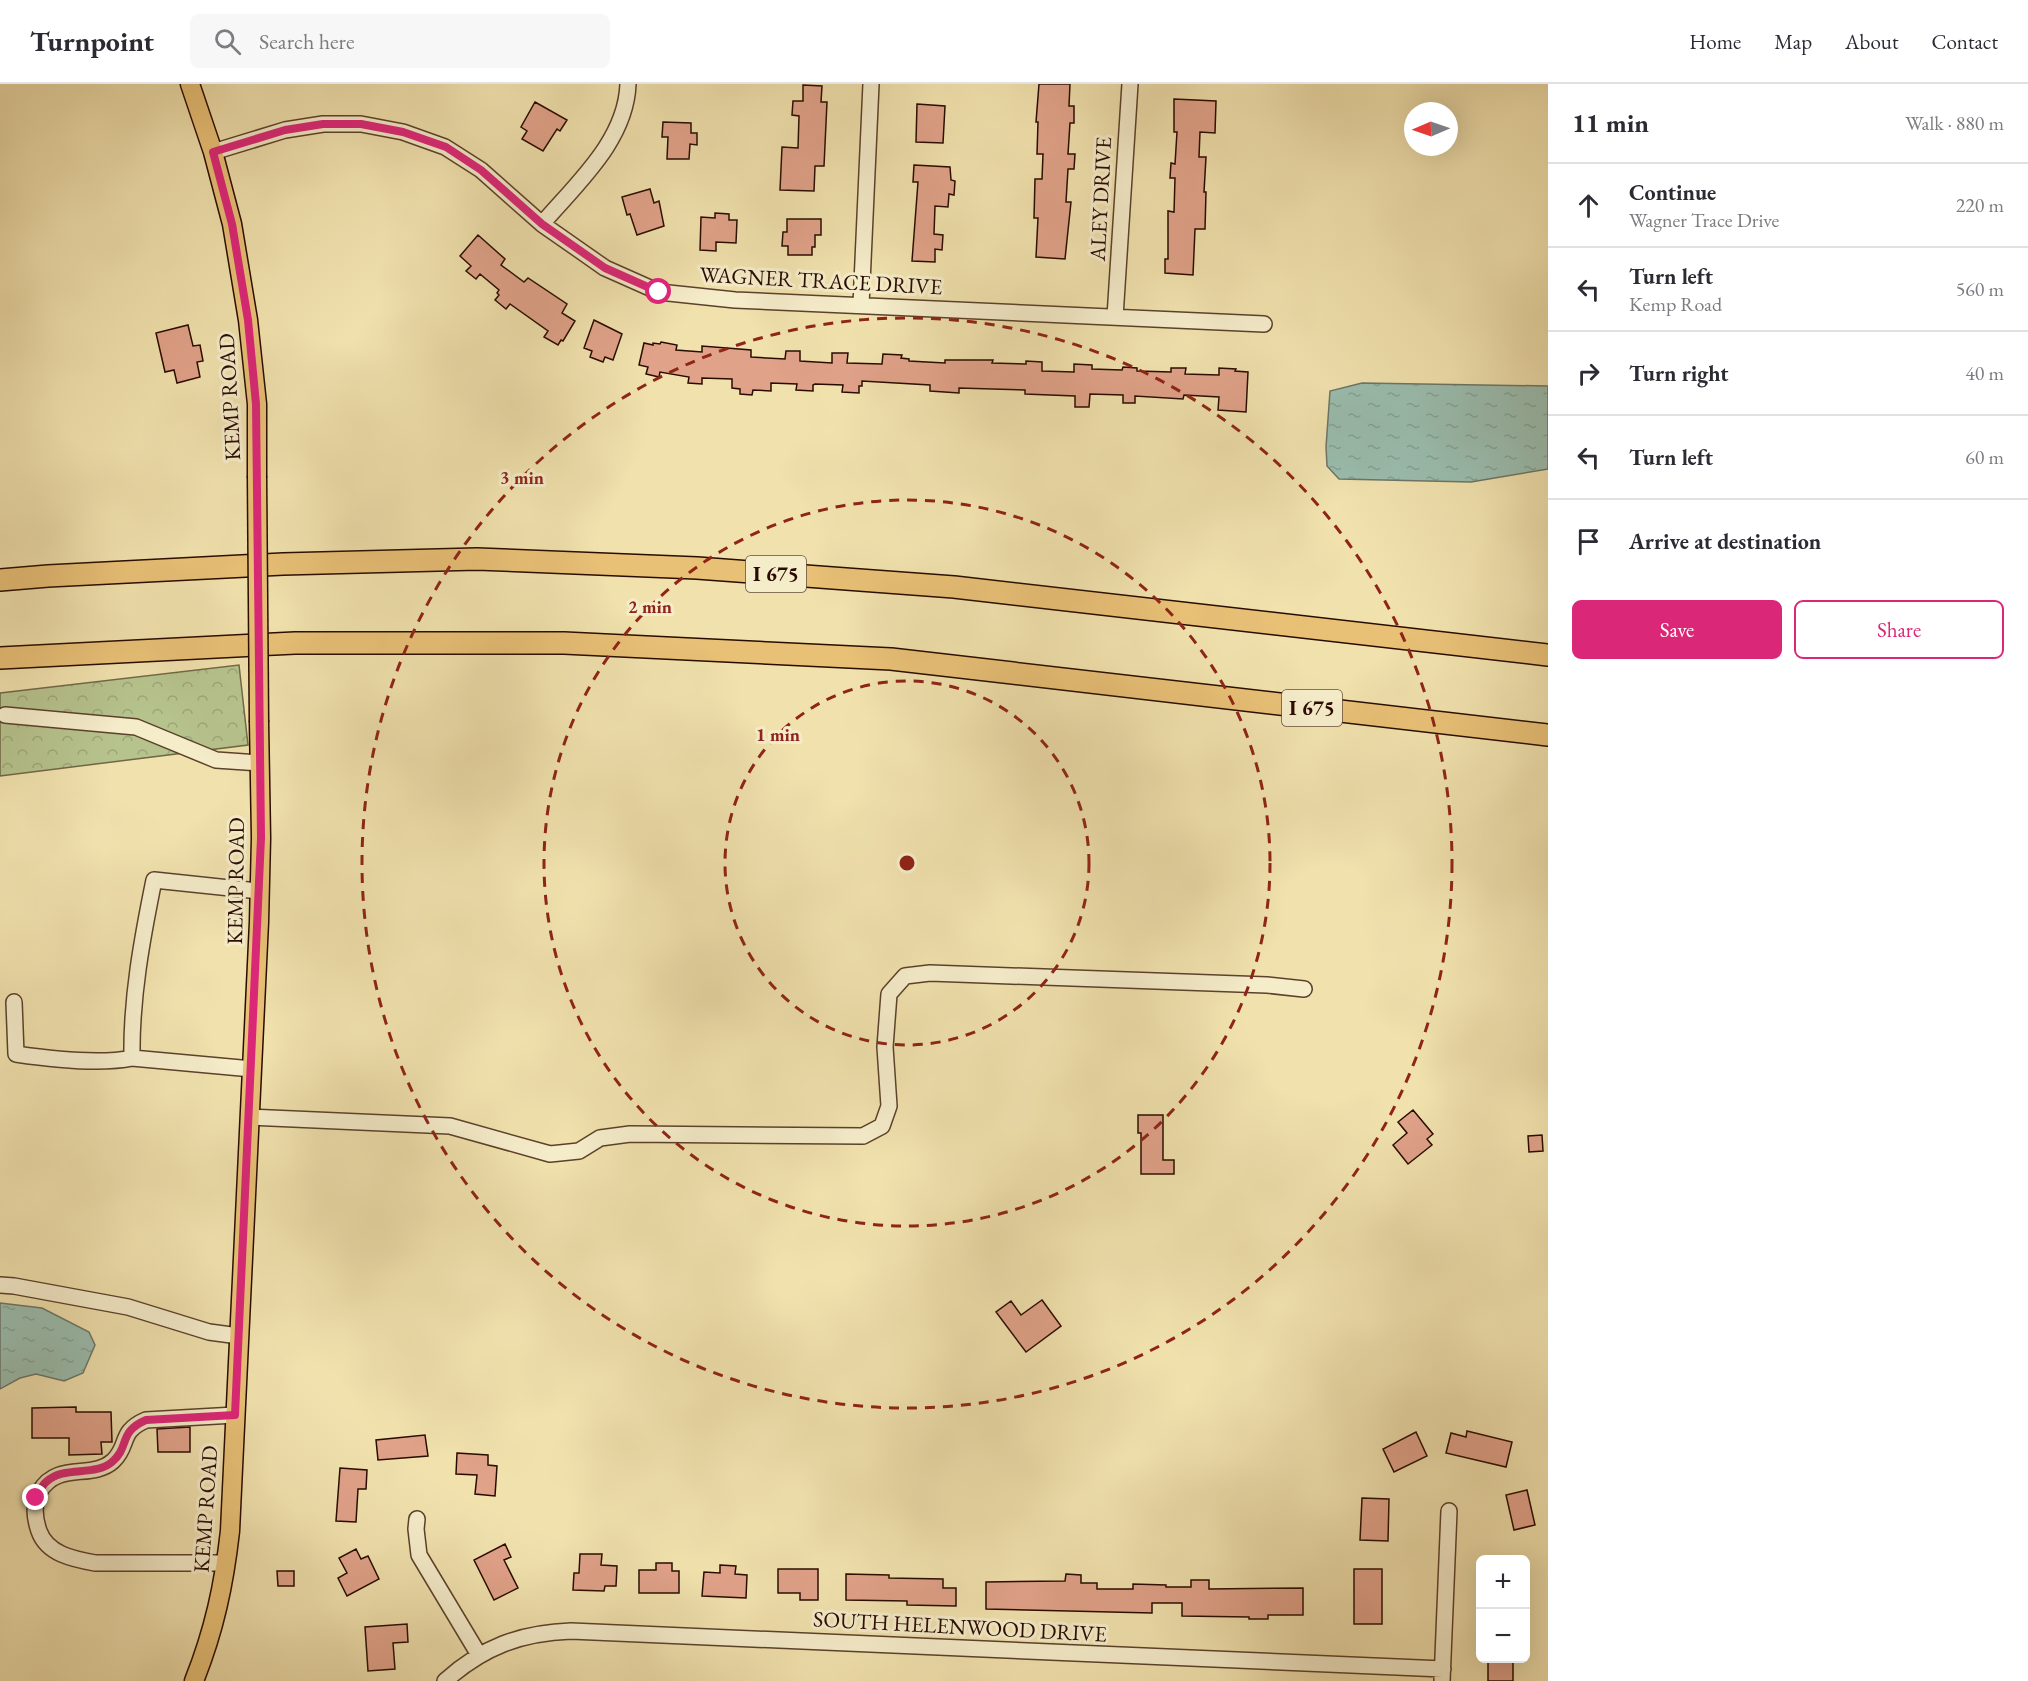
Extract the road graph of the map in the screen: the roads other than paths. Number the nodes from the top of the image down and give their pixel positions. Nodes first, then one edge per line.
1 (190, 84) edge
2 (628, 84) edge
3 (872, 84) edge
4 (1130, 84) edge
5 (213, 152) junction
6 (542, 224) junction
7 (861, 305) junction
8 (1115, 317) junction
9 (1264, 324) dead end
10 (0, 580) edge
11 (1548, 655) edge
12 (0, 658) edge
13 (5, 715) dead end
14 (1548, 735) edge
15 (260, 763) junction
16 (260, 891) junction
17 (1304, 989) dead end
18 (14, 1002) dead end
19 (132, 1058) junction
20 (252, 1069) junction
21 (250, 1117) junction
22 (0, 1285) edge
23 (239, 1336) junction
24 (235, 1415) junction
25 (1449, 1511) dead end
26 (417, 1519) dead end
27 (226, 1563) junction
28 (478, 1655) junction
29 (1443, 1675) edge
30 (194, 1681) edge
31 (445, 1681) edge

1 - 5 main road, KEMP ROAD
2 - 6 street
3 - 7 street
4 - 8 street, ALEY DRIVE
5 - 6 street, WAGNER TRACE DRIVE
5 - 15 main road, KEMP ROAD, bridge
6 - 7 street, WAGNER TRACE DRIVE
7 - 8 street, WAGNER TRACE DRIVE
8 - 9 street, WAGNER TRACE DRIVE
10 - 11 highway, I 675
12 - 14 highway, I 675
13 - 15 street
15 - 16 main road, KEMP ROAD
16 - 19 street
16 - 20 main road, KEMP ROAD
17 - 21 street
18 - 19 street
19 - 20 street
20 - 21 main road, KEMP ROAD
21 - 23 main road, KEMP ROAD
22 - 23 street
23 - 24 main road, KEMP ROAD
24 - 27 main road, KEMP ROAD
24 - 27 street
25 - 29 street
26 - 28 street
27 - 30 main road, KEMP ROAD
28 - 29 street, SOUTH HELENWOOD DRIVE
28 - 31 street, SOUTH HELENWOOD DRIVE

